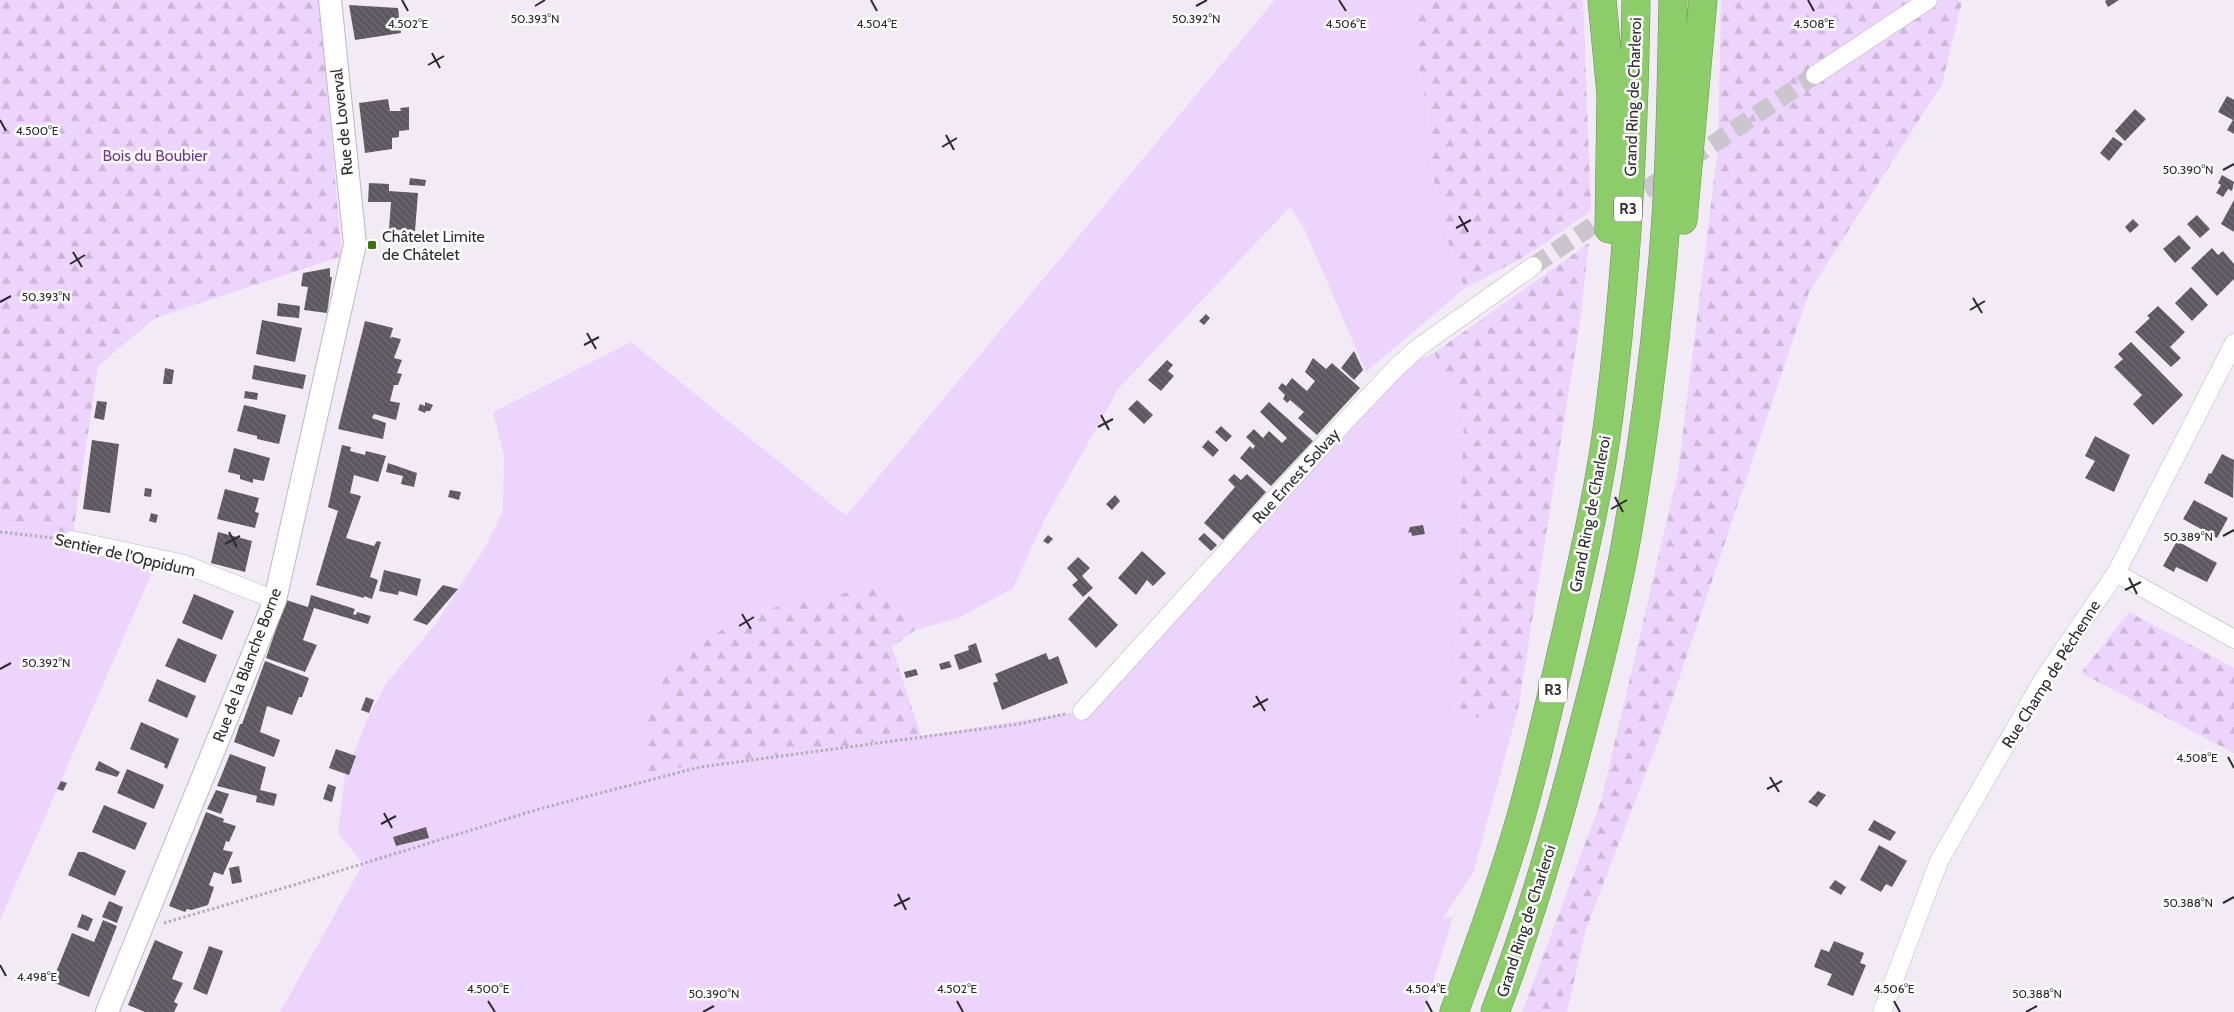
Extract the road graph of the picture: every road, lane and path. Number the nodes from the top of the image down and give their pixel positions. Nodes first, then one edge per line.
1 (330, 0) edge
2 (1602, 0) edge
3 (1636, 0) edge
4 (1673, 0) edge
5 (1703, 0) edge
6 (1928, 0) edge
7 (1815, 75) tunnel mouth
8 (355, 244) joint
9 (1532, 266) tunnel mouth
10 (1660, 289) junction
11 (2234, 342) edge
12 (1609, 417) junction
13 (0, 532) edge
14 (72, 540) joint
15 (2116, 573) junction
16 (275, 600) junction
17 (2234, 639) edge
18 (1082, 711) joint
19 (141, 930) junction
20 (107, 1012) edge
21 (1454, 1012) edge
22 (1495, 1012) edge
23 (1882, 1012) edge

1 - 8 street, Rue de Loverval
2 - 12 highway
3 - 12 highway, Grand Ring de Charleroi / R3
4 - 10 highway, Grand Ring de Charleroi / R3
5 - 10 highway
6 - 7 street
8 - 16 street, Rue de la Blanche Borne
9 - 18 street, Rue Ernest Solvay
10 - 22 highway, Grand Ring de Charleroi / R3
11 - 15 street, Rue Champ de Péchenne
12 - 21 highway, Grand Ring de Charleroi / R3
13 - 14 path, Sentier de l'Oppidum
14 - 16 street, Sentier de l'Oppidum
15 - 17 street
15 - 23 street, Rue Champ de Péchenne
16 - 19 street, Rue de la Blanche Borne
18 - 19 path
19 - 20 street, Rue de la Blanche Borne

